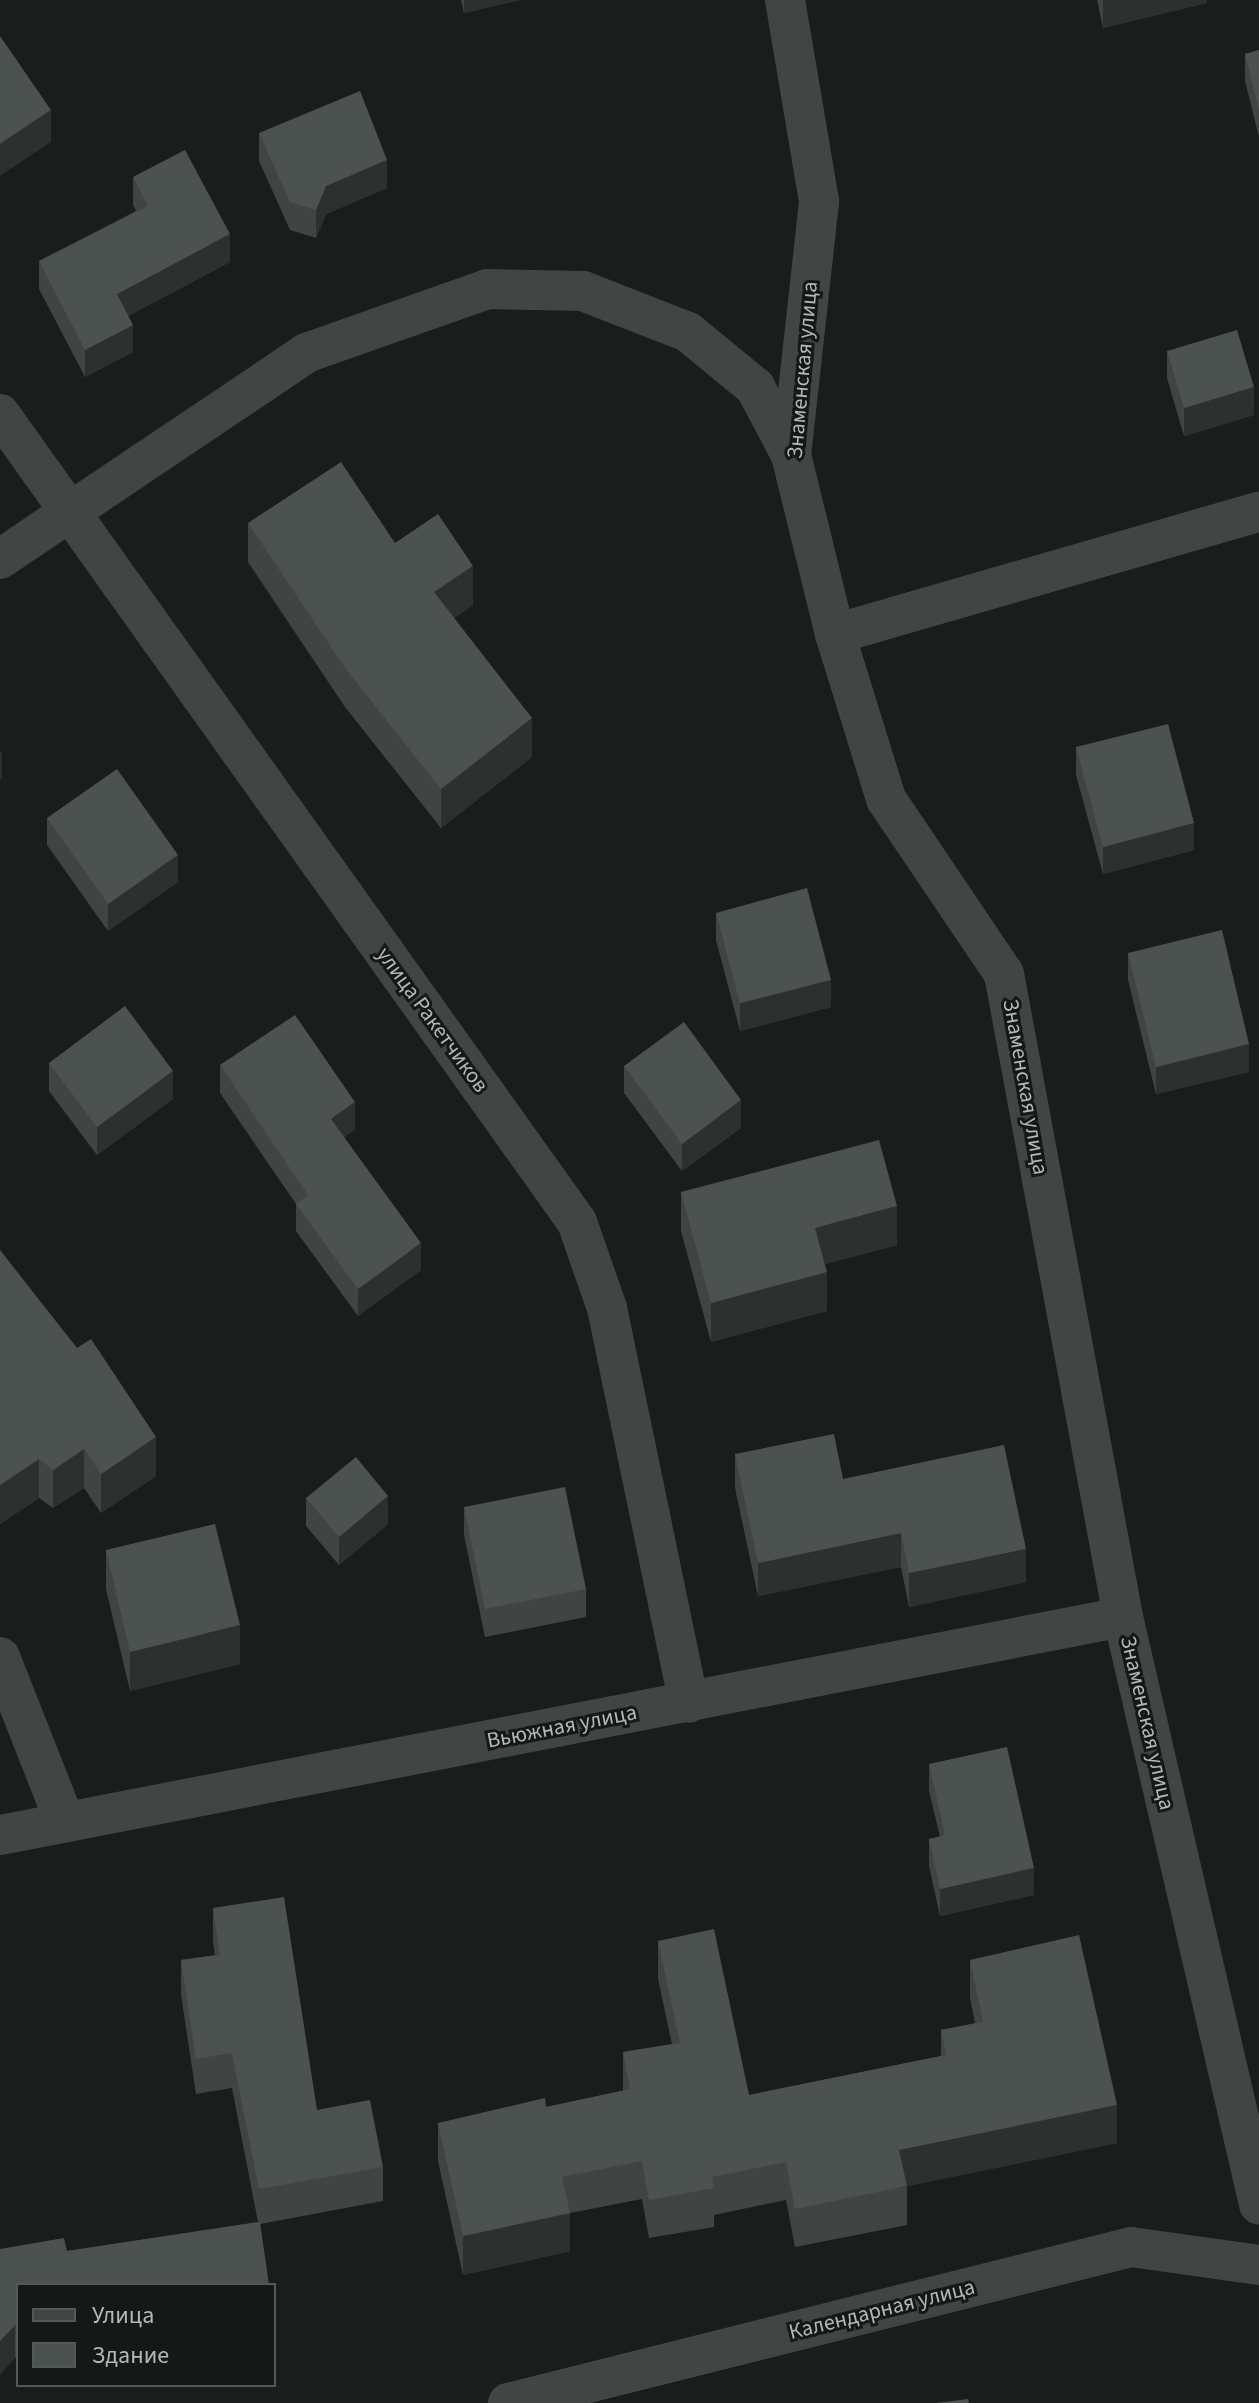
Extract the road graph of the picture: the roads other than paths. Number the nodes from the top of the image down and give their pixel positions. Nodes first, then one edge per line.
1 (785, 0) edge
2 (0, 414) edge
3 (791, 455) junction
4 (1259, 512) edge
5 (69, 513) junction
6 (0, 559) edge
7 (835, 634) junction
8 (1123, 1617) junction
9 (0, 1657) edge
10 (689, 1703) junction
11 (65, 1822) junction
12 (0, 1835) edge
13 (1259, 2204) edge
14 (1259, 2265) edge
15 (508, 2403) edge

1 - 3 street, Знаменская улица
2 - 5 street, улица Ракетчиков
3 - 5 street
3 - 7 street, Знаменская улица
4 - 7 street
5 - 6 street
5 - 10 street, улица Ракетчиков
7 - 8 street, Знаменская улица
8 - 10 street, Вьюжная улица
8 - 13 street, Знаменская улица
9 - 11 street
10 - 11 street, Вьюжная улица
11 - 12 street, Вьюжная улица
14 - 15 street, Календарная улица

